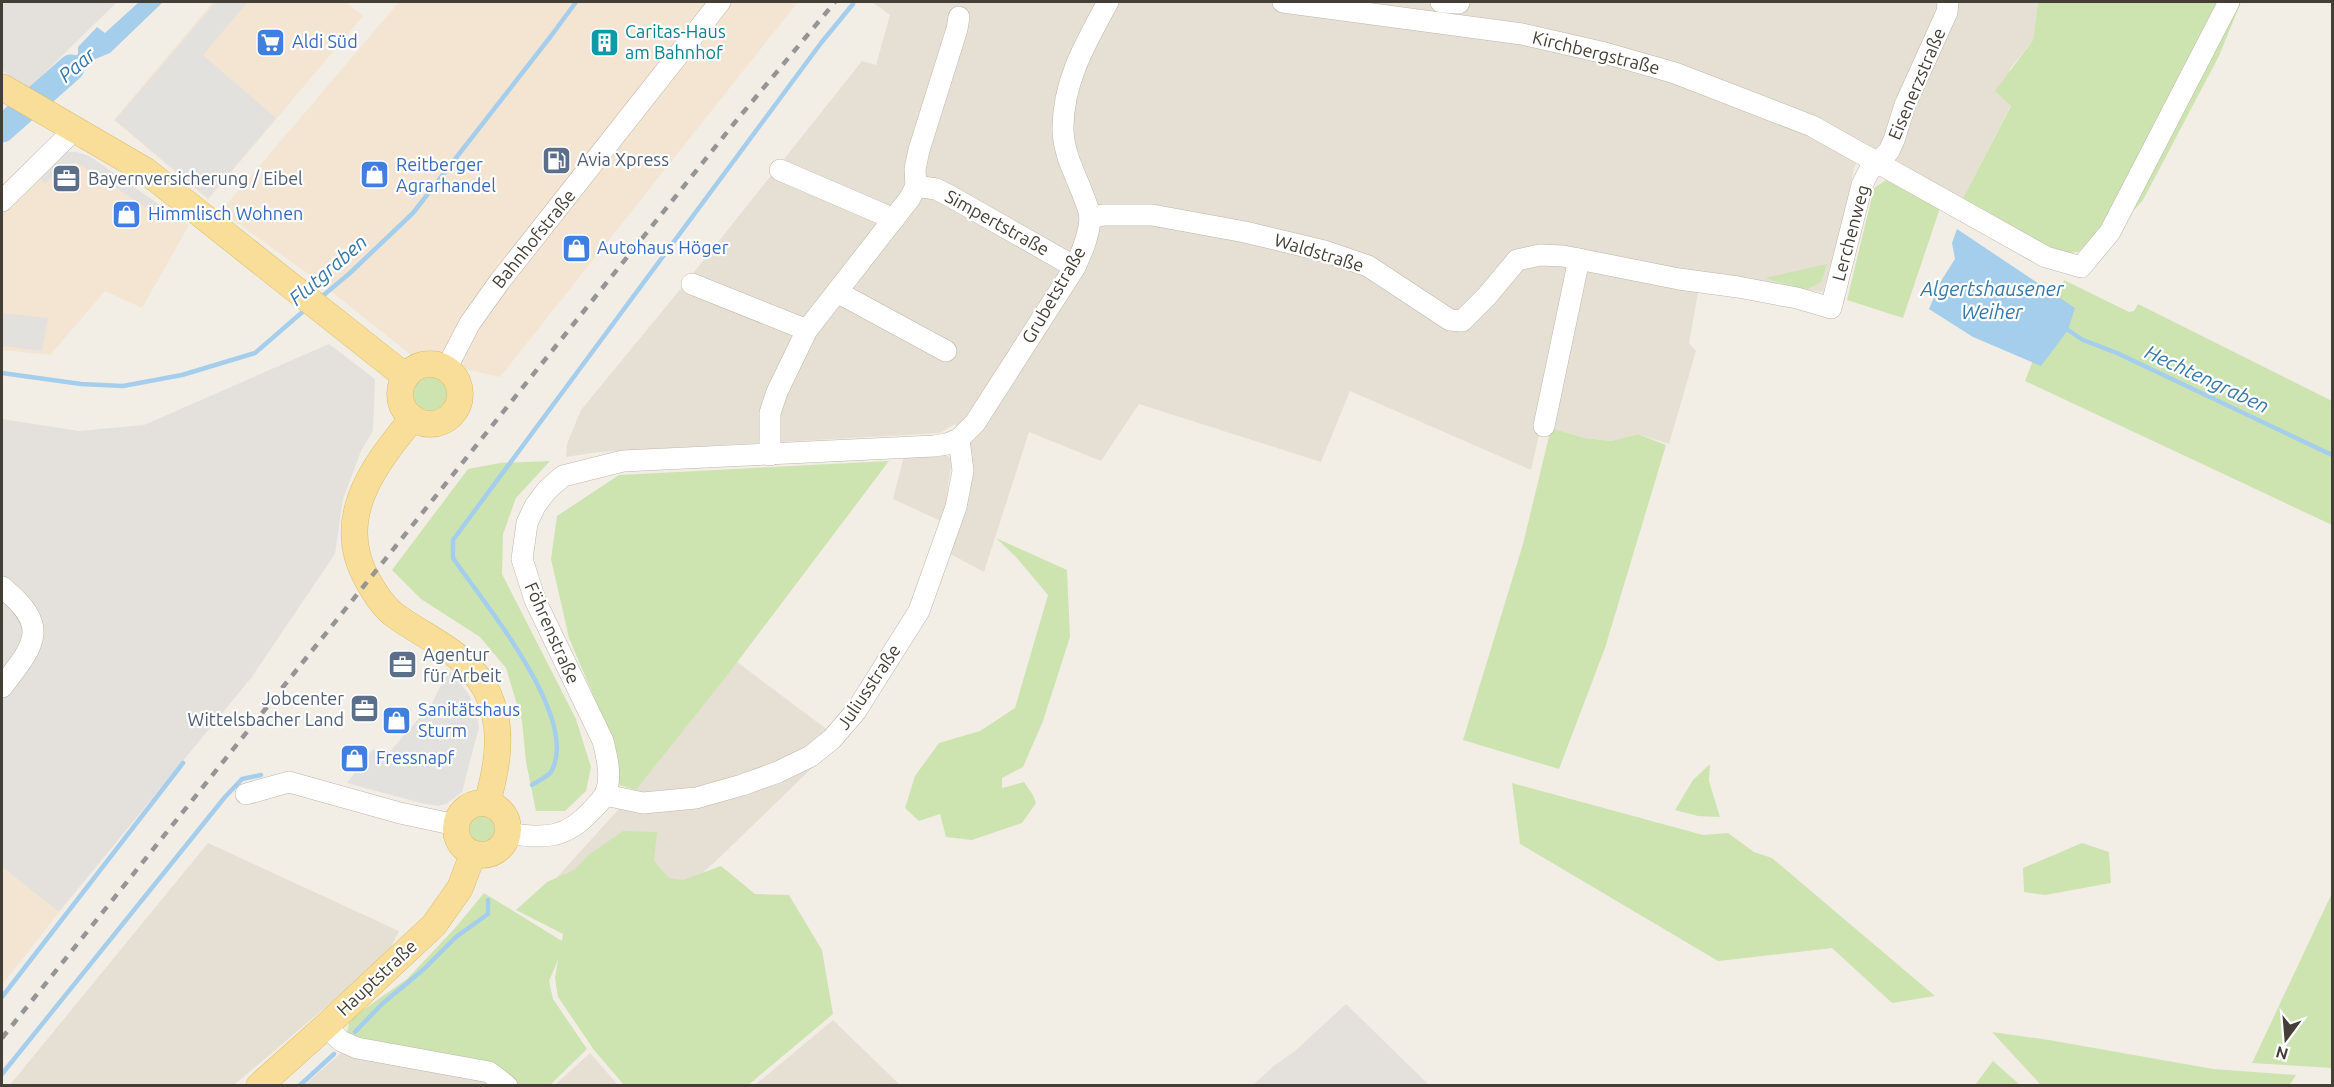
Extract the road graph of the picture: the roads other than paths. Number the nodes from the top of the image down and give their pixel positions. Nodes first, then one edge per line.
1 (720, 2) edge
2 (1108, 2) edge
3 (1293, 2) edge
4 (1948, 2) edge
5 (2229, 2) edge
6 (959, 17) dead end
7 (2, 87) edge
8 (75, 129) junction
9 (1878, 161) junction
10 (780, 170) dead end
11 (916, 186) junction
12 (2, 201) edge
13 (1090, 218) junction
14 (894, 219) junction
15 (1579, 259) junction
16 (1075, 267) junction
17 (692, 284) dead end
18 (837, 292) junction
19 (1831, 308) joint
20 (807, 330) junction
21 (946, 351) dead end
22 (447, 369) junction
23 (406, 377) junction
24 (413, 418) junction
25 (1544, 426) dead end
26 (959, 439) junction
27 (770, 455) junction
28 (2, 587) edge
29 (2, 687) edge
30 (246, 794) dead end
31 (605, 795) junction
32 (487, 803) junction
33 (456, 825) junction
34 (508, 833) junction
35 (473, 854) junction
36 (326, 1026) junction
37 (259, 1086) edge
38 (507, 1086) edge

1 - 22 street, Bahnhofstraße
2 - 13 street
3 - 9 street, Kirchbergstraße
4 - 9 street, Eisenerzstraße
5 - 9 street, Kirchbergstraße
6 - 11 street
7 - 8 main road
8 - 12 street
8 - 23 main road
9 - 19 street, Lerchenweg
10 - 14 street
11 - 14 street
11 - 16 street, Simpertstraße
13 - 15 street, Waldstraße
13 - 16 street, Grubetstraße
14 - 18 street
15 - 19 street, Waldstraße
15 - 25 street
16 - 26 street, Grubetstraße
17 - 20 street
18 - 20 street
18 - 21 street
20 - 27 street
22 - 23 main road
22 - 24 main road
23 - 24 main road
24 - 32 main road
26 - 27 street, Föhrenstraße
26 - 31 street, Juliusstraße
27 - 31 street, Föhrenstraße
28 - 29 street
30 - 33 street
31 - 34 street
32 - 33 main road
32 - 34 main road
33 - 35 main road
34 - 35 main road
35 - 36 main road, Hauptstraße
36 - 37 main road, Hauptstraße
36 - 38 street

